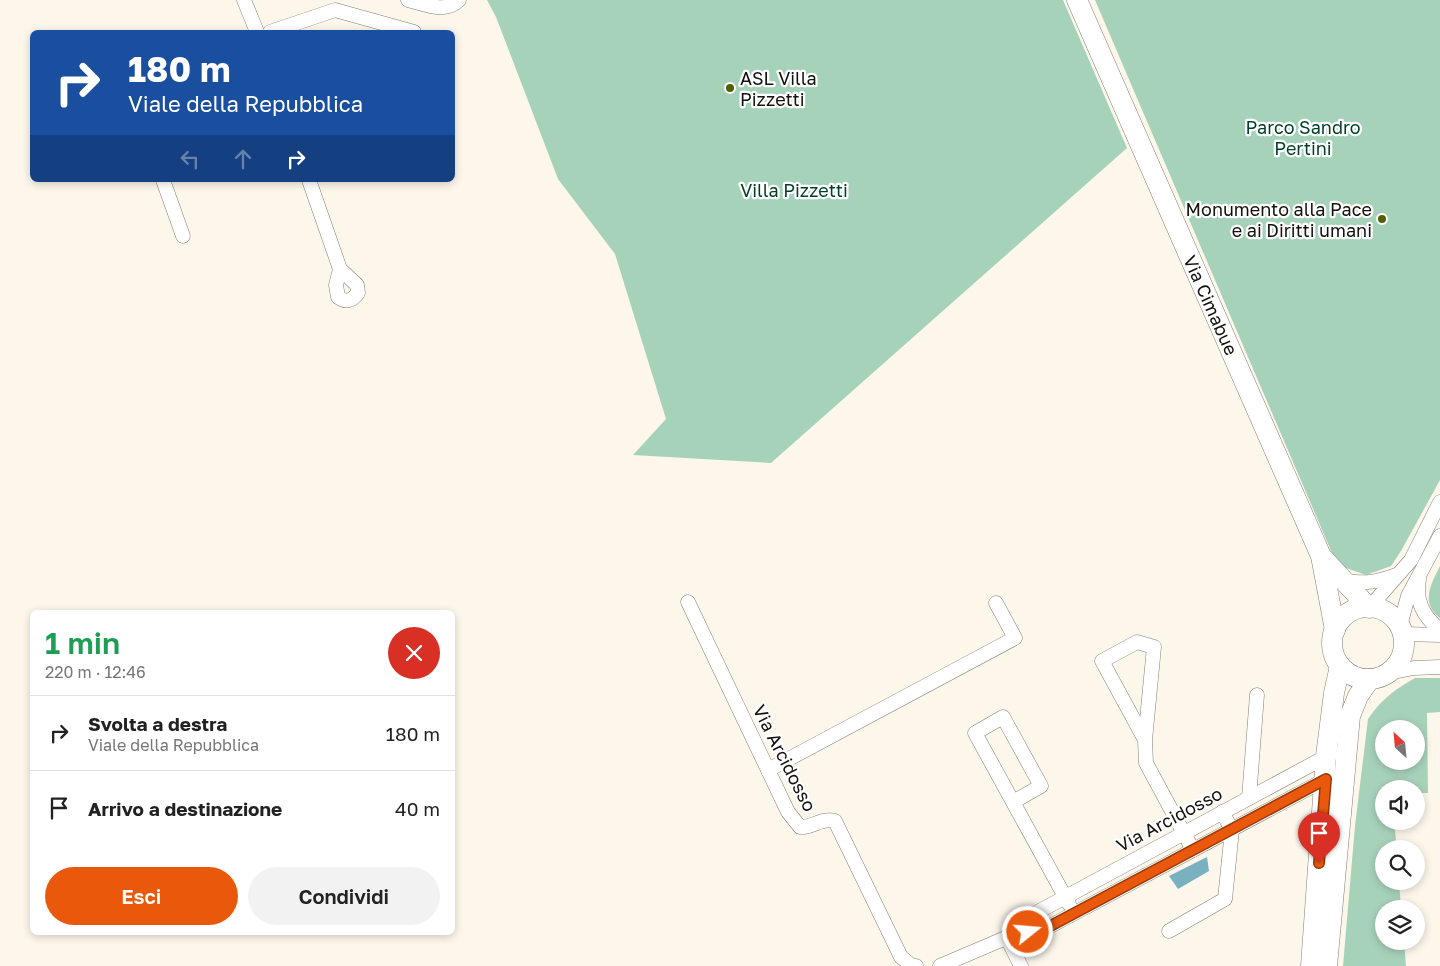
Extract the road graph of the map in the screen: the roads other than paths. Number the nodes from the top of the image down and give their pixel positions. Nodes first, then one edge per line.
1 (244, 0) edge
2 (254, 0) edge
3 (408, 0) edge
4 (459, 0) edge
5 (1076, 0) edge
6 (257, 30) edge
7 (258, 30) edge
8 (276, 30) edge
9 (407, 30) edge
10 (164, 182) edge
11 (310, 182) edge
12 (183, 236) dead end
13 (340, 269) dead end
14 (1440, 502) edge
15 (1440, 536) edge
16 (1321, 556) junction
17 (1420, 572) junction
18 (1400, 574) junction
19 (1345, 581) junction
20 (688, 602) dead end
21 (996, 603) dead end
22 (1369, 608) junction
23 (1335, 630) junction
24 (1401, 630) junction
25 (1440, 630) edge
26 (1440, 635) edge
27 (1340, 666) junction
28 (1440, 667) edge
29 (1379, 676) junction
30 (1257, 696) dead end
31 (1145, 740) junction
32 (1346, 746) junction
33 (1326, 756) junction
34 (768, 770) junction
35 (1335, 775) junction
36 (1248, 798) junction
37 (1012, 802) junction
38 (1222, 812) junction
39 (1232, 830) junction
40 (1184, 832) junction
41 (1193, 850) junction
42 (1065, 897) junction
43 (1074, 913) junction
44 (1169, 931) dead end
45 (1011, 936) junction
46 (916, 966) edge
47 (940, 966) edge
48 (1021, 966) edge
49 (1311, 966) edge
50 (1327, 966) edge

1 - 6 street
2 - 7 street
3 - 4 street
5 - 16 main road, Via Cimabue
8 - 9 street
10 - 12 street
11 - 13 street
14 - 18 street
15 - 17 street
16 - 19 main road, Via Cimabue
16 - 23 main road, Via Cimabue
17 - 24 street
17 - 25 street
18 - 19 street
18 - 22 street
19 - 22 main road, Via Cimabue
20 - 34 street, Via Arcidosso
21 - 34 street
22 - 23 main road
22 - 24 main road
23 - 27 main road
24 - 26 street
24 - 29 main road
27 - 29 main road
27 - 33 main road
28 - 29 street
29 - 32 main road
30 - 36 street
31 - 31 street
31 - 40 street
32 - 33 street, Via Arcidosso
32 - 35 main road
33 - 35 main road
33 - 36 street, Via Arcidosso
34 - 46 street, Via Arcidosso
35 - 39 street, Via Arcidosso
35 - 49 main road
35 - 50 main road
36 - 38 street, Via Arcidosso
37 - 37 street
37 - 42 street
38 - 39 street
38 - 40 street, Via Arcidosso
39 - 41 street, Via Arcidosso
39 - 44 street
40 - 41 street
40 - 42 street, Via Arcidosso
41 - 43 street, Via Arcidosso
42 - 43 street
42 - 45 street, Via Arcidosso
43 - 45 street, Via Arcidosso
45 - 47 street, Via Arcidosso
45 - 48 street

